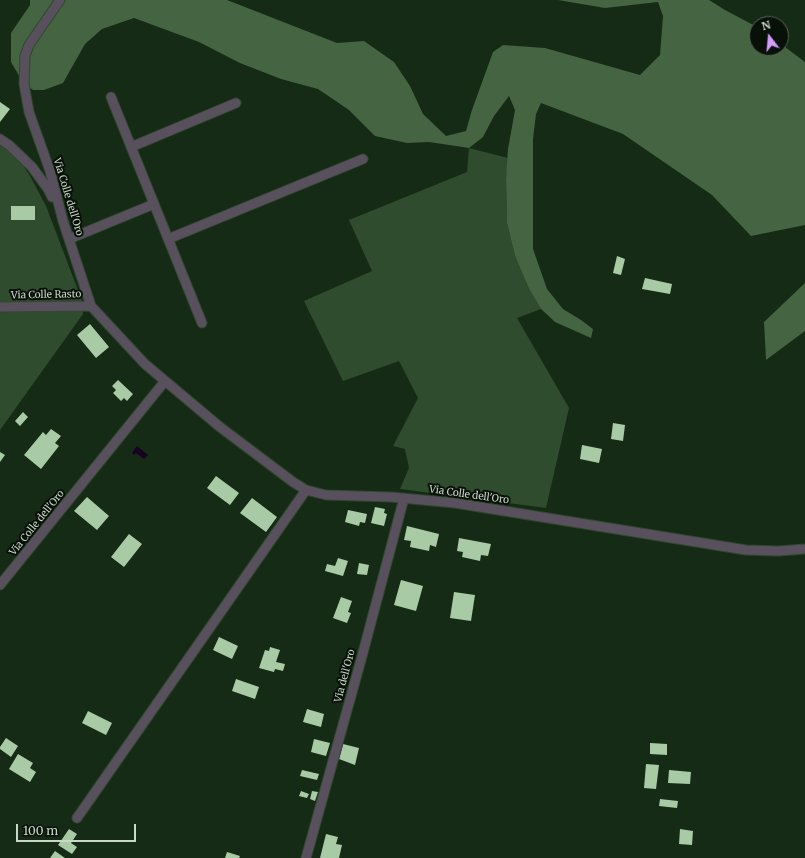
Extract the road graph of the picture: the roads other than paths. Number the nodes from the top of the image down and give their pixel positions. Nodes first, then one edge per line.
1 (60, 0) edge
2 (111, 97) dead end
3 (236, 103) dead end
4 (0, 139) edge
5 (131, 147) junction
6 (363, 159) dead end
7 (154, 204) junction
8 (63, 220) junction
9 (69, 239) junction
10 (168, 239) junction
11 (91, 306) junction
12 (0, 307) edge
13 (202, 323) dead end
14 (165, 381) junction
15 (306, 490) junction
16 (404, 498) junction
17 (805, 548) edge
18 (0, 585) edge
19 (77, 818) dead end
20 (306, 858) edge

1 - 8 street, Via Colle dell'Oro
2 - 5 street
3 - 5 street
4 - 8 street
5 - 7 street
6 - 10 street
7 - 9 street
7 - 10 street
8 - 9 street, Via Colle dell'Oro
9 - 11 street, Via Colle dell'Oro
10 - 13 street
11 - 12 street, Via Colle Rasto
11 - 14 street, Via Colle dell'Oro
14 - 15 street, Via Colle dell'Oro
14 - 18 street, Via Colle dell'Oro
15 - 16 street, Via Colle dell'Oro
15 - 19 street
16 - 17 street, Via Colle dell'Oro
16 - 20 street, Via dell'Oro

